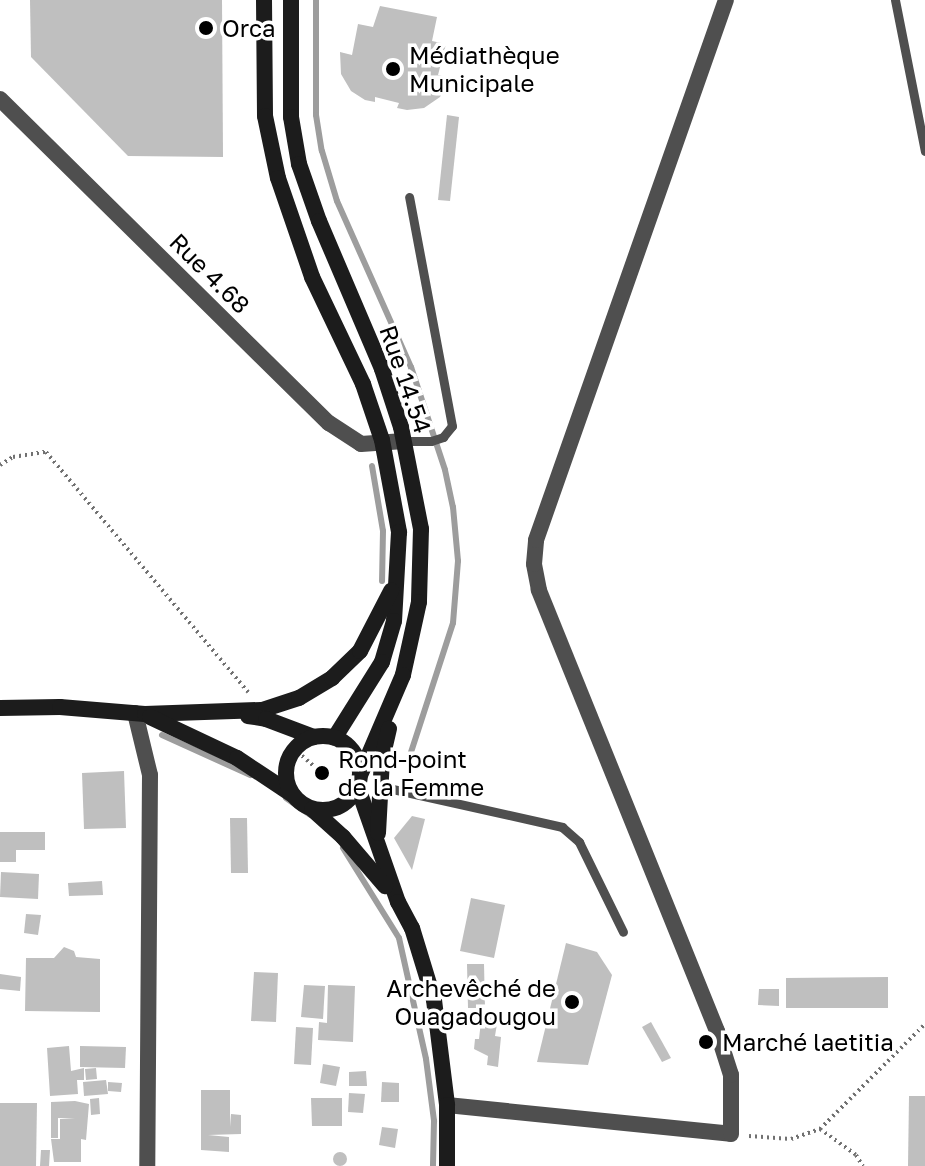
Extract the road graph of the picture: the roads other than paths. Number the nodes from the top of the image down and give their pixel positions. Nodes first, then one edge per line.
1 (264, 0) edge
2 (291, 0) edge
3 (726, 0) edge
4 (895, 0) edge
5 (0, 99) edge
6 (925, 151) edge
7 (409, 197) dead end
8 (382, 440) junction
9 (404, 441) junction
10 (400, 571) junction
11 (396, 697) junction
12 (0, 708) edge
13 (140, 714) junction
14 (264, 714) junction
15 (314, 737) junction
16 (335, 737) junction
17 (359, 781) junction
18 (379, 786) junction
19 (293, 795) junction
20 (312, 809) junction
21 (378, 850) junction
22 (398, 902) junction
23 (623, 932) dead end
24 (447, 1105) junction
25 (147, 1166) edge
26 (447, 1166) edge

1 - 8 main road, Rue 14.54
2 - 9 main road, Rue 14.54
3 - 24 street
4 - 6 lane
5 - 8 street, Rue 4.68
7 - 9 lane
8 - 9 street, Rue 4.68
8 - 10 main road, Rue 14.54
9 - 11 main road, Rue 14.54
10 - 14 main road
10 - 16 main road, Rue 14.54
11 - 17 main road, Rue 14.54
11 - 18 main road
12 - 13 main road
13 - 14 main road
13 - 19 main road
13 - 25 street
14 - 15 main road
15 - 16 main road
15 - 19 main road
16 - 17 main road
17 - 20 main road
17 - 21 main road
18 - 21 main road
18 - 23 lane
19 - 20 main road
20 - 22 main road
21 - 22 main road
22 - 24 main road
24 - 26 main road

